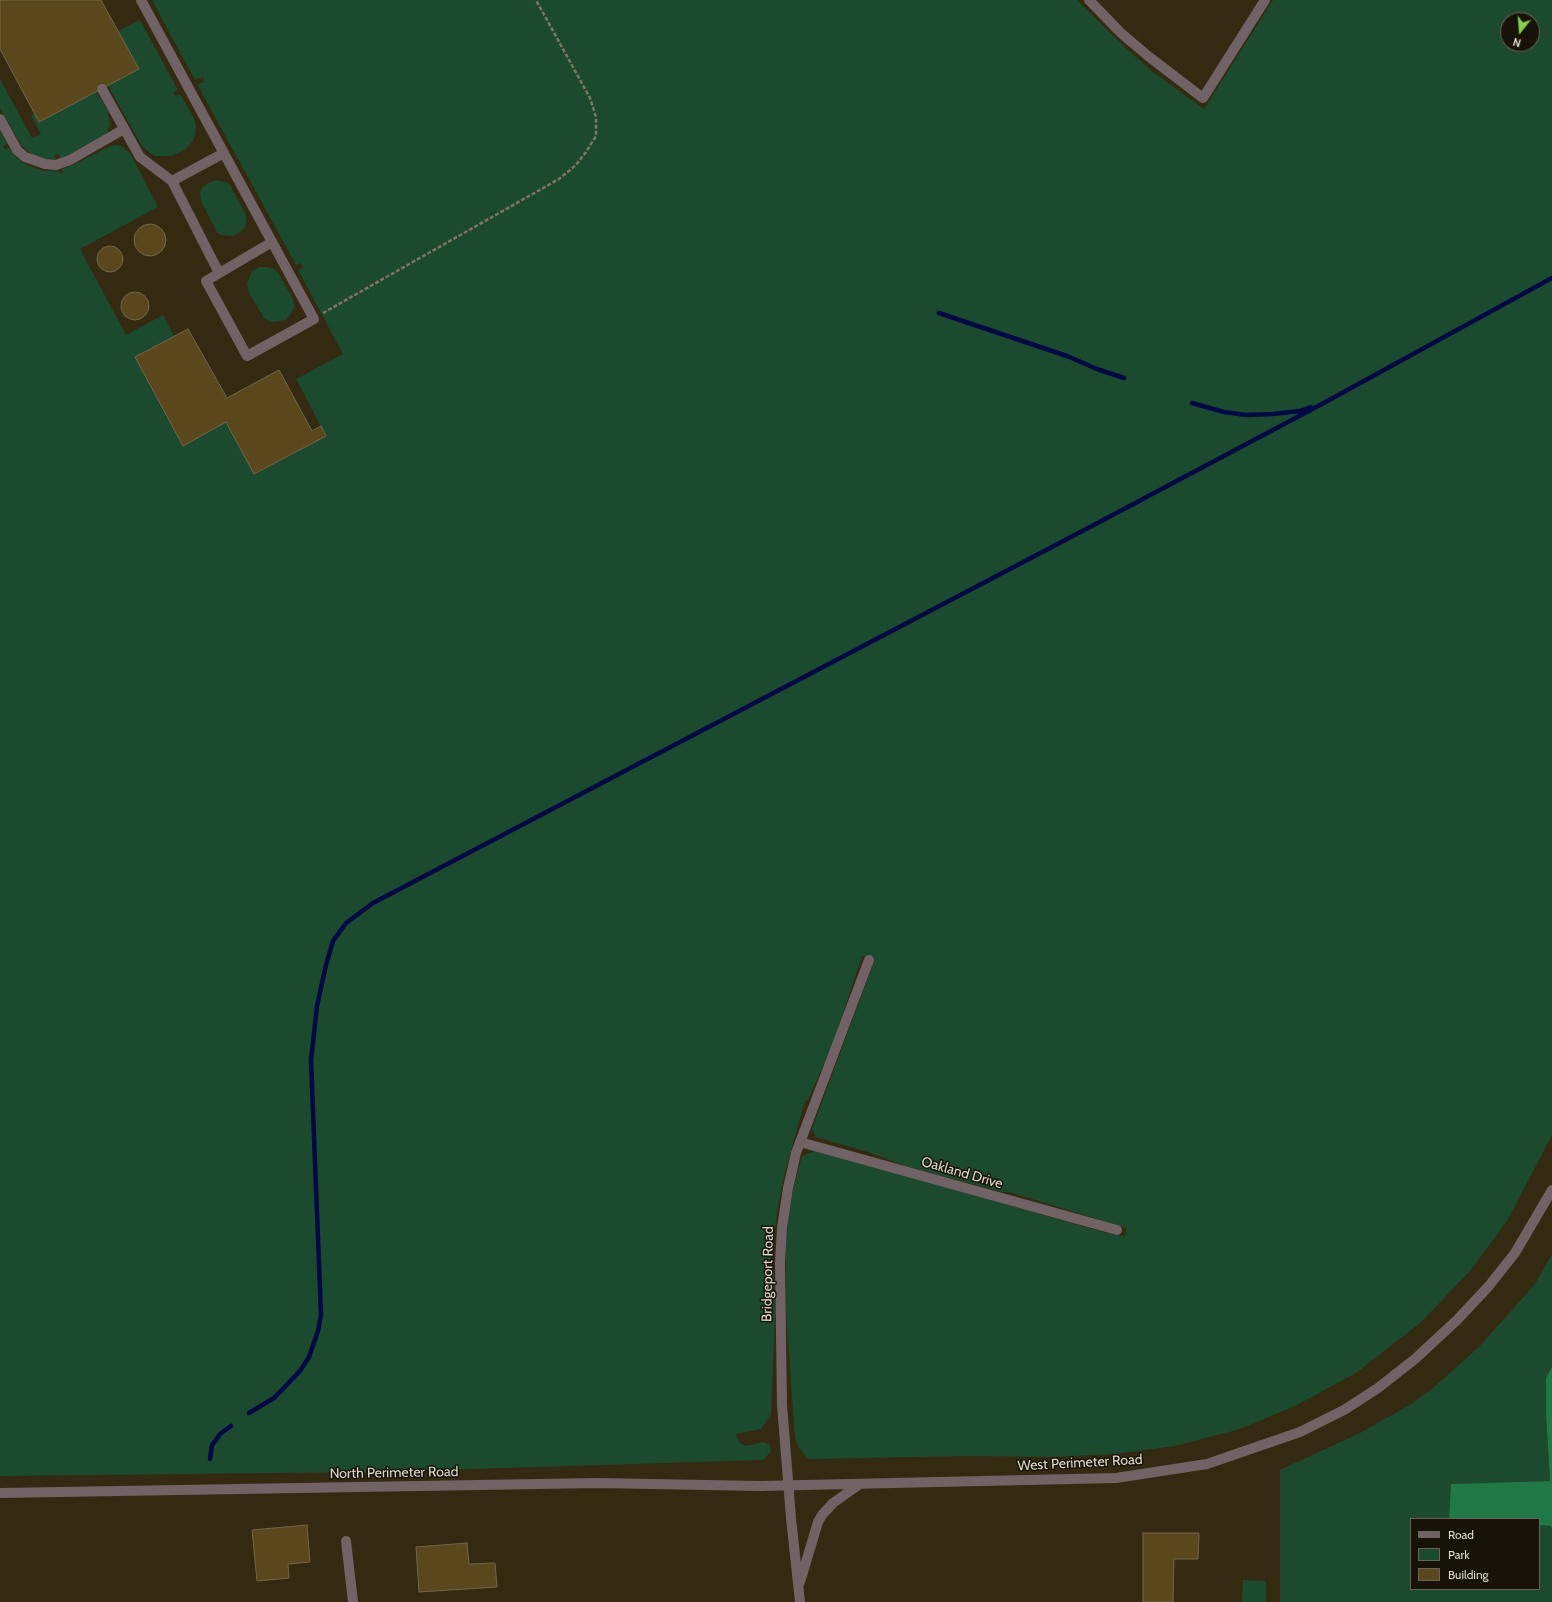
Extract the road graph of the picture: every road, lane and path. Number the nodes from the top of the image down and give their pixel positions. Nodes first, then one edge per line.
1 (141, 0) edge
2 (536, 0) edge
3 (1090, 0) edge
4 (1265, 0) edge
5 (102, 89) dead end
6 (0, 119) edge
7 (124, 129) junction
8 (224, 153) junction
9 (172, 182) junction
10 (272, 242) junction
11 (219, 273) junction
12 (318, 316) junction
13 (869, 960) dead end
14 (800, 1142) junction
15 (1552, 1190) edge
16 (1118, 1230) dead end
17 (860, 1484) junction
18 (788, 1485) junction
19 (0, 1493) edge
20 (346, 1541) dead end
21 (798, 1588) junction
22 (353, 1602) edge
23 (800, 1602) edge

1 - 8 street
2 - 12 path
3 - 4 street
5 - 7 street
6 - 7 street
7 - 9 street
8 - 9 street
8 - 10 street
9 - 11 street
10 - 11 street
10 - 12 street
11 - 12 street
13 - 14 street, Bridgeport Road
14 - 16 street, Oakland Drive
14 - 18 street, Bridgeport Road
15 - 17 street, West Perimeter Road
17 - 18 street, West Perimeter Road
17 - 21 street
18 - 19 street, North Perimeter Road
18 - 21 street, Bridgeport Road
20 - 22 street
21 - 23 street, Bridgeport Road

